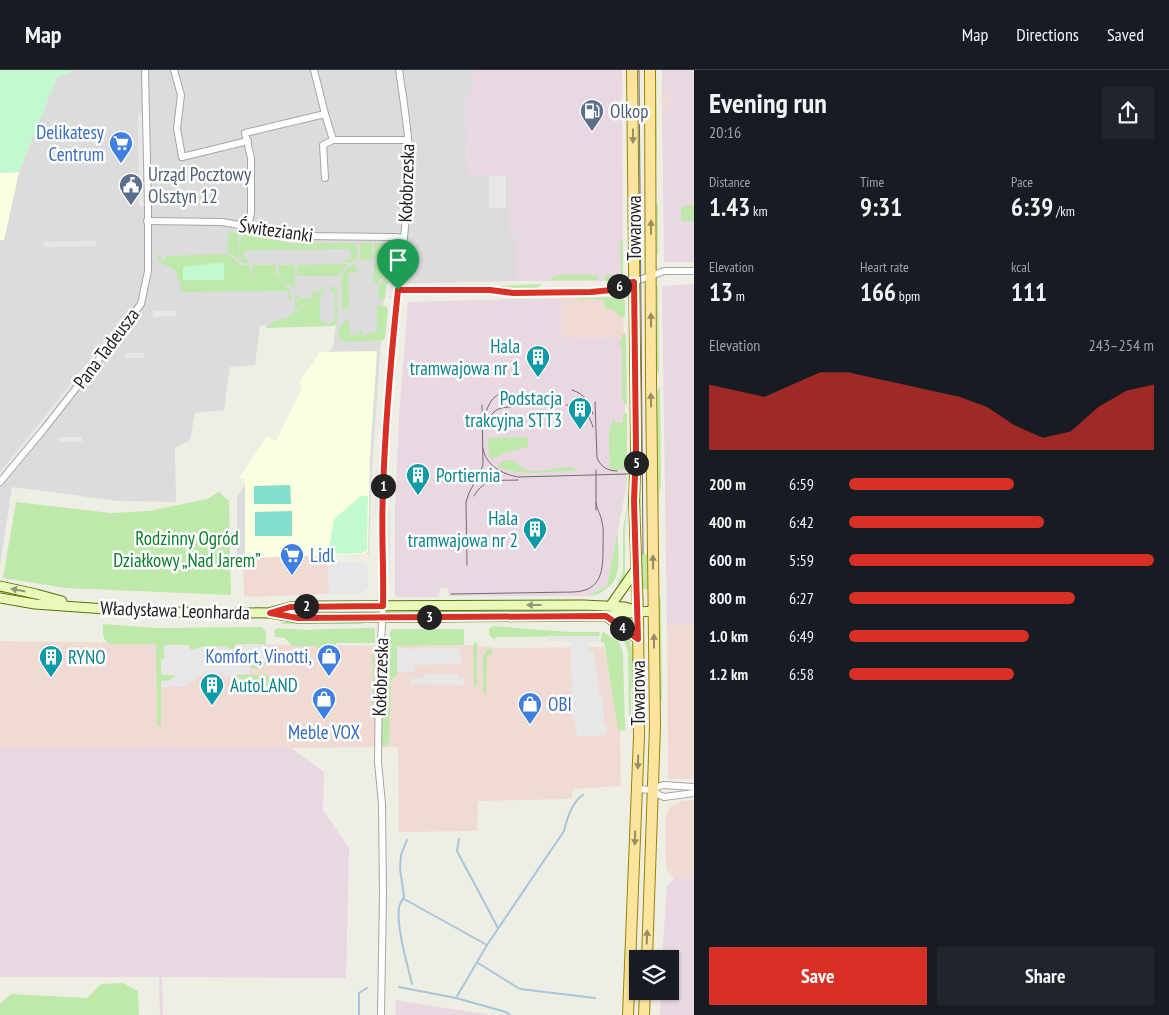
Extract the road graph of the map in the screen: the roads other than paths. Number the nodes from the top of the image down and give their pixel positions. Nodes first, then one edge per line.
1 (145, 70) edge
2 (174, 70) edge
3 (314, 70) edge
4 (399, 70) edge
5 (632, 70) edge
6 (650, 70) edge
7 (325, 114) junction
8 (248, 140) junction
9 (333, 140) junction
10 (408, 140) junction
11 (325, 178) dead end
12 (147, 221) junction
13 (248, 227) junction
14 (404, 238) junction
15 (694, 271) edge
16 (651, 276) junction
17 (634, 282) junction
18 (398, 290) junction
19 (0, 482) edge
20 (637, 568) junction
21 (0, 586) edge
22 (0, 598) edge
23 (611, 605) junction
24 (80, 606) junction
25 (383, 606) junction
26 (638, 611) junction
27 (654, 611) junction
28 (270, 613) junction
29 (606, 616) junction
30 (383, 618) junction
31 (638, 639) junction
32 (654, 766) junction
33 (665, 786) junction
34 (694, 787) edge
35 (637, 789) junction
36 (653, 790) junction
37 (694, 793) edge
38 (666, 796) junction
39 (652, 815) junction
40 (647, 950) edge
41 (645, 1000) edge
42 (381, 1015) edge
43 (628, 1015) edge
44 (644, 1015) edge

1 - 12 street, Pana Tadeusza
2 - 8 street
3 - 7 street
4 - 10 street, Kołobrzeska
5 -> 17 main road, Towarowa
16 -> 6 main road, Towarowa
7 - 8 street
7 - 9 street
8 - 13 street
9 - 10 street
9 - 11 street
10 - 14 street, Kołobrzeska
12 - 13 street, Świtezianki
12 - 19 street, Pana Tadeusza
13 - 14 street, Świtezianki
14 - 18 street, Kołobrzeska
15 - 16 street
16 - 17 street
27 -> 16 main road, Towarowa
17 - 18 street
17 - 20 main road, Towarowa
18 - 25 street, Kołobrzeska
20 - 23 main road
20 - 26 main road, Towarowa
24 -> 21 main road, Władysława Leonharda
22 - 24 main road, Władysława Leonharda
23 -> 25 main road, Władysława Leonharda
23 - 26 main road, Władysława Leonharda
24 - 28 main road, Władysława Leonharda
25 - 28 main road, Władysława Leonharda
25 - 30 street, Kołobrzeska
26 - 27 main road, Władysława Leonharda
26 - 29 main road, Władysława Leonharda
26 - 31 main road, Towarowa
32 -> 27 main road, Towarowa
28 - 30 main road, Władysława Leonharda
29 - 30 main road, Władysława Leonharda
29 - 31 main road
30 - 42 street, Kołobrzeska
31 -> 35 main road, Towarowa
32 - 33 street
32 - 36 main road, Towarowa
33 - 34 street
33 - 36 street
35 - 36 street
35 -> 43 main road, Towarowa
36 - 38 street
36 - 39 main road, Towarowa
37 - 38 street
38 - 39 street
40 -> 39 main road, Towarowa
41 - 44 main road

